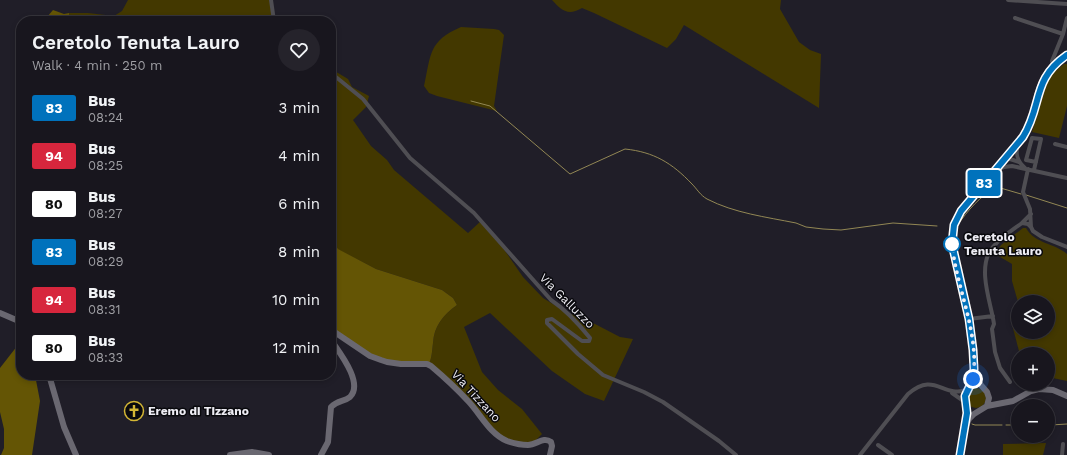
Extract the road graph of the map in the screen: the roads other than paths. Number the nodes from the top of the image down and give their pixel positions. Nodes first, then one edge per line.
1 (271, 0) edge
2 (1008, 0) edge
3 (1067, 4) edge
4 (273, 16) edge
5 (1015, 18) dead end
6 (1067, 18) edge
7 (1064, 34) junction
8 (1067, 55) edge
9 (1054, 66) junction
10 (336, 76) edge
11 (1018, 143) junction
12 (1055, 144) dead end
13 (1067, 147) edge
14 (1005, 159) junction
15 (1019, 162) junction
16 (1036, 162) junction
17 (1012, 166) junction
18 (1026, 169) junction
19 (1034, 170) junction
20 (995, 171) junction
21 (1067, 178) edge
22 (1031, 211) junction
23 (1022, 223) junction
24 (1032, 227) junction
25 (1067, 246) edge
26 (1067, 250) edge
27 (0, 313) edge
28 (993, 316) junction
29 (969, 319) junction
30 (16, 320) edge
31 (336, 332) edge
32 (336, 347) edge
33 (974, 369) junction
34 (50, 380) edge
35 (1010, 382) dead end
36 (984, 389) junction
37 (967, 390) junction
38 (950, 392) junction
39 (988, 395) junction
40 (1067, 396) edge
41 (965, 403) junction
42 (1004, 403) junction
43 (987, 406) junction
44 (981, 410) junction
45 (965, 428) junction
46 (1063, 444) dead end
47 (878, 445) dead end
48 (1064, 454) edge
49 (76, 455) edge
50 (230, 455) edge
51 (269, 455) edge
52 (321, 455) edge
53 (550, 455) edge
54 (736, 455) edge
55 (860, 455) edge
56 (892, 455) edge
57 (960, 455) edge

1 - 4 street
2 - 3 street
5 - 7 street
6 - 7 street
7 - 9 street
8 - 9 street
9 - 11 street
10 - 54 street, Via Galluzzo
11 - 14 street
11 - 15 street
12 - 13 street
14 - 15 street
14 - 17 street
14 - 20 street
15 - 18 street
16 - 16 street
16 - 19 street
17 - 18 street
17 - 20 street
18 - 19 street
18 - 22 street
19 - 21 street
20 - 29 street
22 - 23 street
22 - 24 street
23 - 24 street
23 - 28 street
24 - 25 street
25 - 26 street
27 - 30 street
28 - 29 street
28 - 35 street
29 - 33 street
31 - 53 street, Via Tizzano
32 - 52 street
33 - 36 street
33 - 37 street
34 - 49 street
36 - 37 street
36 - 39 street
37 - 38 street
37 - 41 street
38 - 41 street
38 - 55 street
39 - 42 street
39 - 43 street
40 - 42 street
41 - 44 street
41 - 45 street
42 - 43 street
43 - 44 street
44 - 45 street
45 - 57 street
46 - 48 street
47 - 56 street
50 - 51 street

